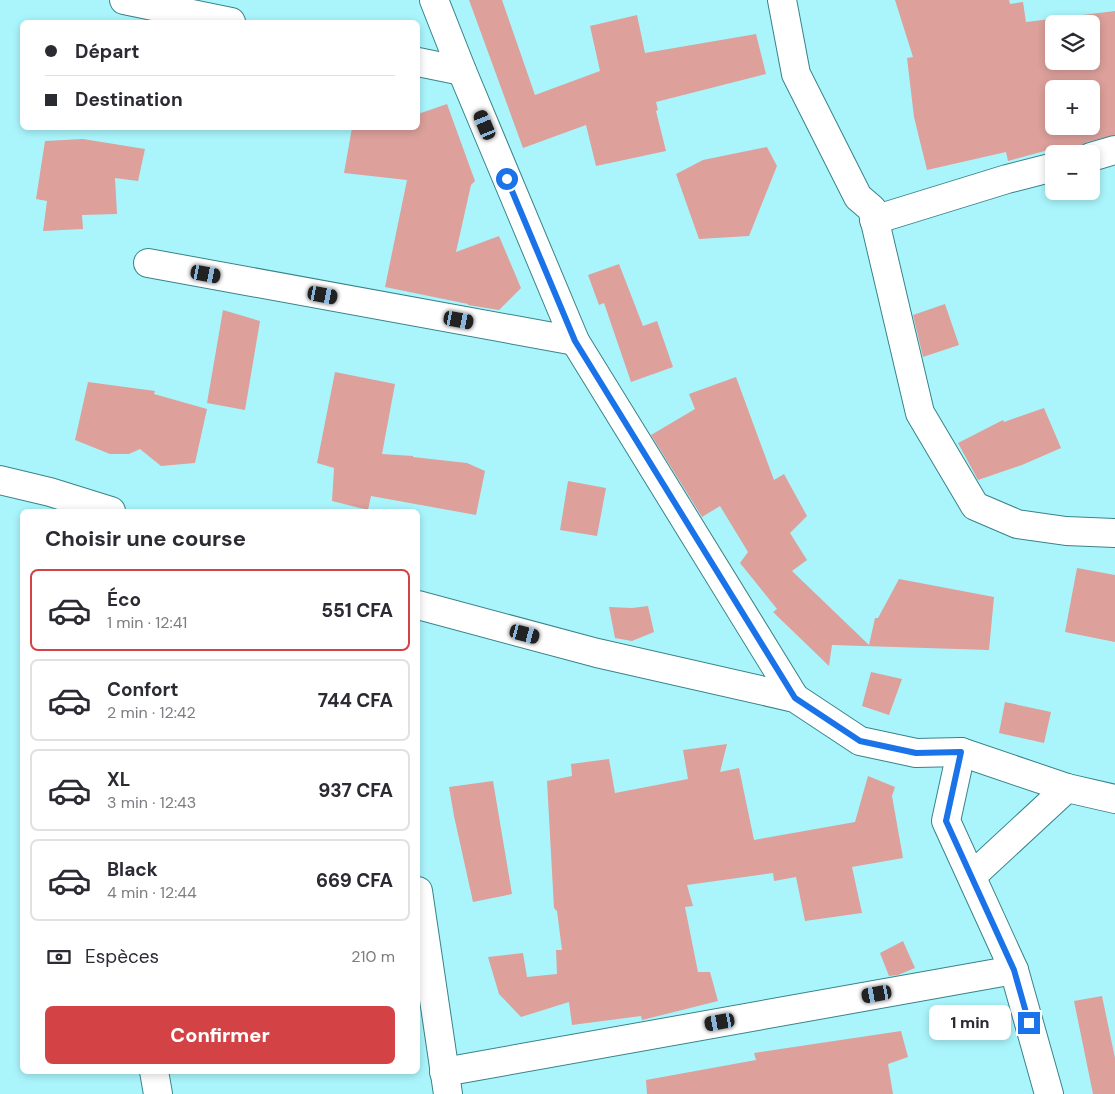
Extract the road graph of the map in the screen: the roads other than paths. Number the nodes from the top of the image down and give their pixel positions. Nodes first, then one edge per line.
1 (124, 0) edge
2 (434, 0) edge
3 (782, 0) edge
4 (220, 20) edge
5 (420, 62) edge
6 (462, 71) junction
7 (1115, 150) edge
8 (1100, 154) edge
9 (1045, 169) edge
10 (874, 220) junction
11 (148, 263) dead end
12 (575, 341) junction
13 (0, 480) edge
14 (52, 502) edge
15 (98, 509) edge
16 (1115, 533) edge
17 (420, 606) edge
18 (795, 698) junction
19 (961, 752) junction
20 (1067, 788) junction
21 (1115, 800) edge
22 (972, 876) junction
23 (420, 905) edge
24 (1014, 970) junction
25 (155, 1074) edge
26 (446, 1083) edge
27 (158, 1094) edge
28 (1049, 1094) edge

1 - 4 street
2 - 6 street
3 - 10 street
5 - 6 street
6 - 12 street
7 - 8 street
9 - 10 street
10 - 16 street
11 - 12 street
12 - 18 street
13 - 14 street
14 - 15 street
17 - 18 street
18 - 19 street
19 - 20 street
19 - 22 street
20 - 21 street
20 - 22 street
22 - 24 street
23 - 26 street
24 - 26 street
24 - 28 street
25 - 27 street

